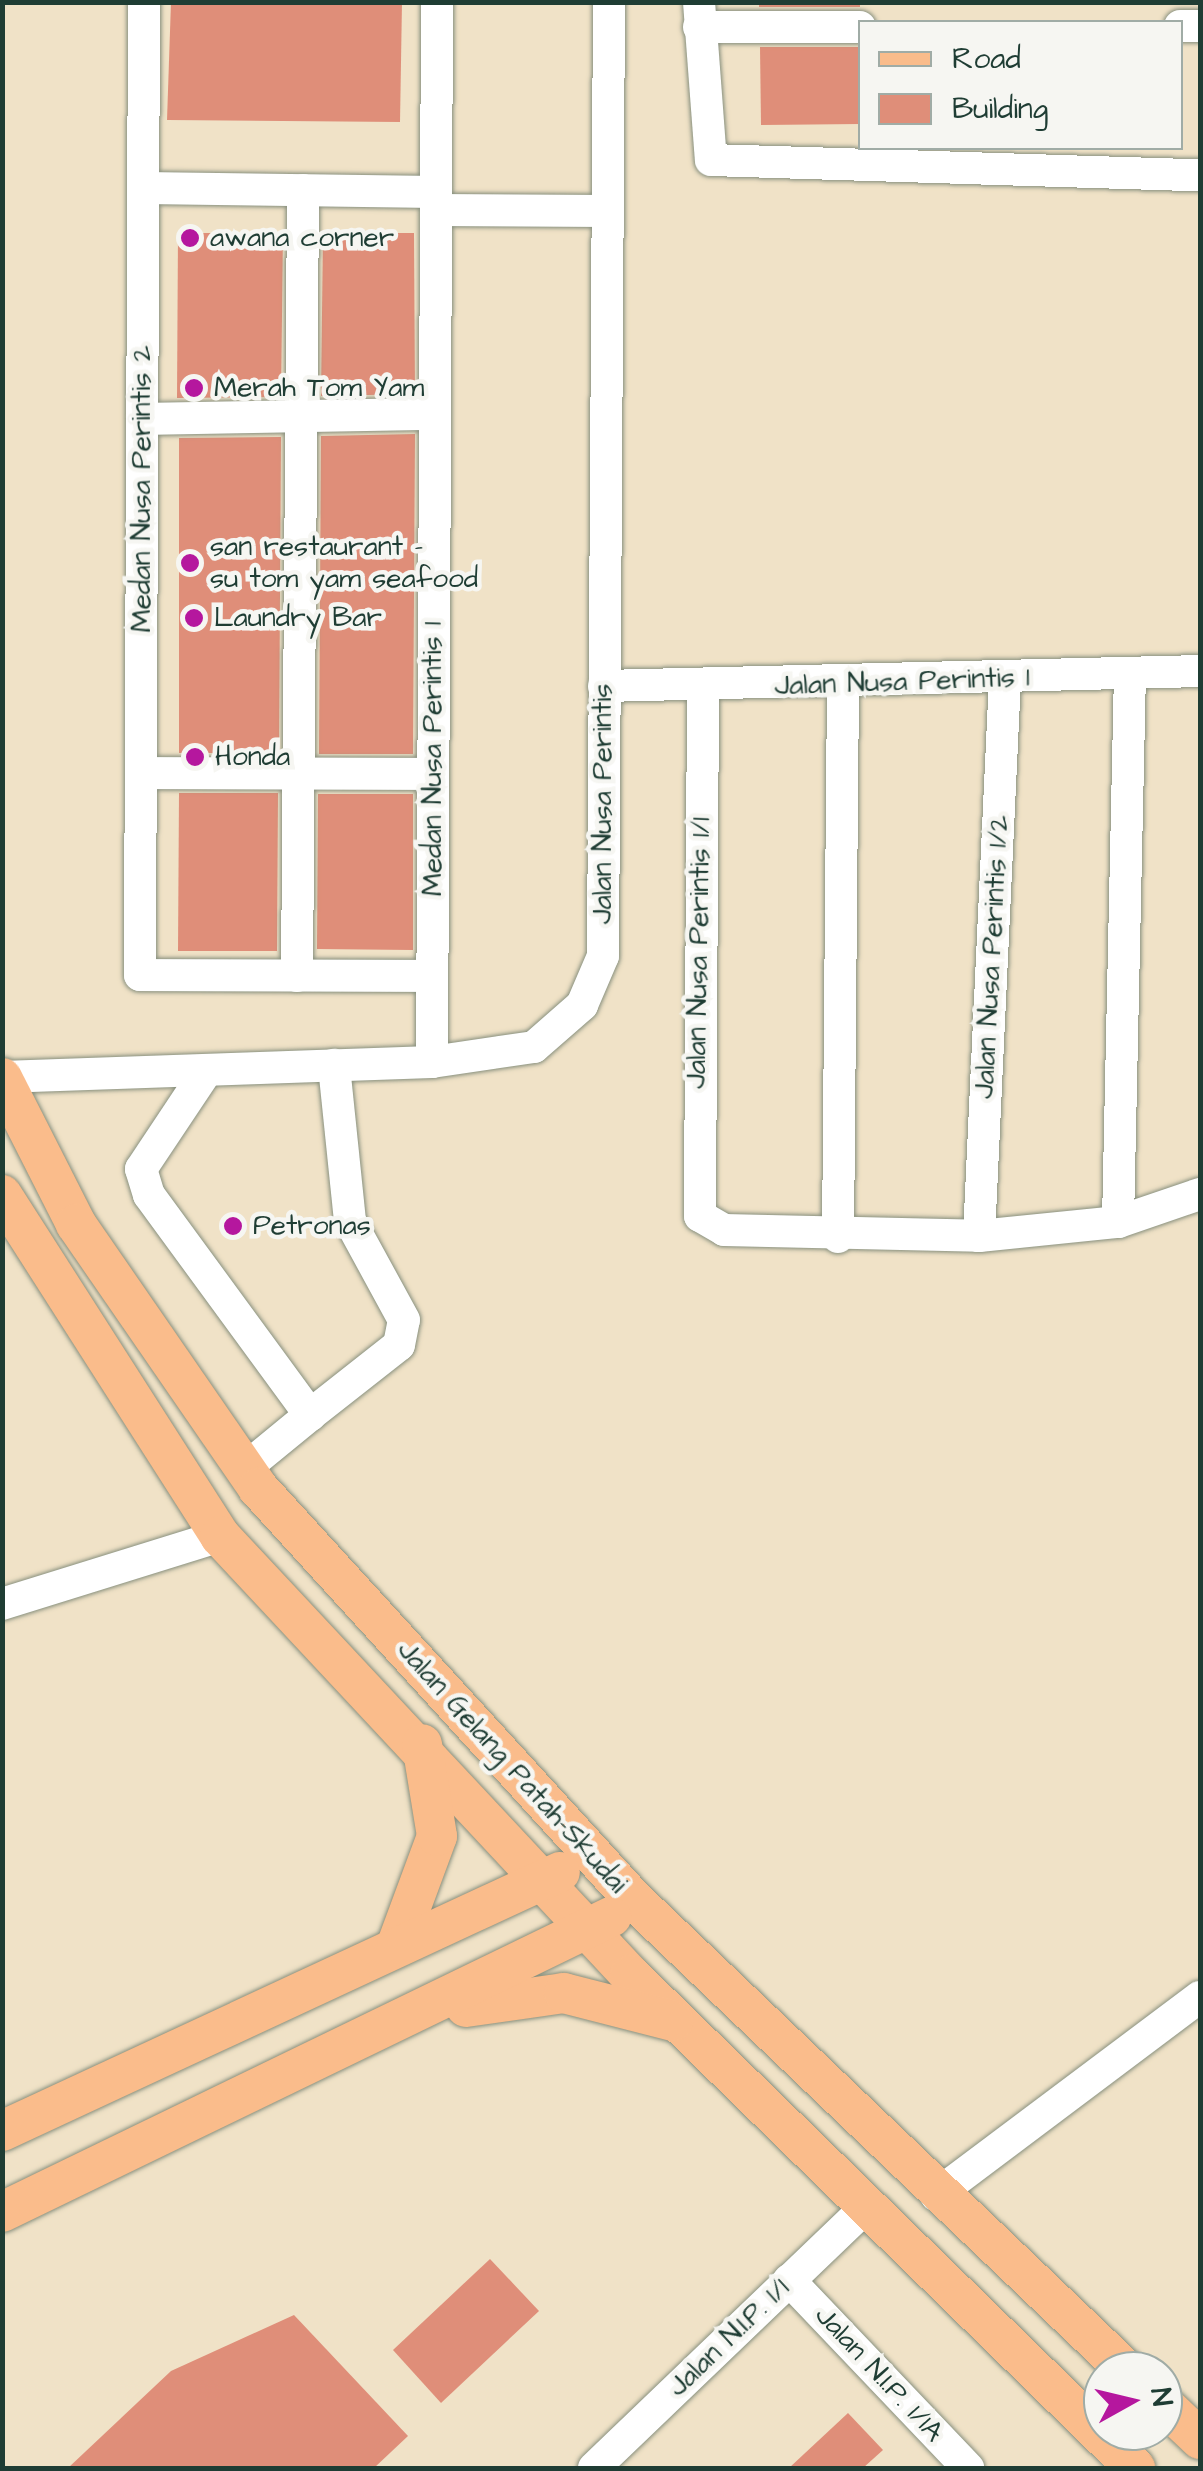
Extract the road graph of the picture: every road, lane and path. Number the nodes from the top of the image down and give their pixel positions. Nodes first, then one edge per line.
1 (144, 2) edge
2 (436, 2) edge
3 (609, 2) edge
4 (699, 15) edge
5 (858, 27) edge
6 (1200, 175) edge
7 (144, 188) junction
8 (303, 190) junction
9 (436, 201) junction
10 (606, 211) junction
11 (435, 414) junction
12 (301, 416) junction
13 (142, 419) junction
14 (1200, 671) edge
15 (1130, 674) junction
16 (1004, 678) junction
17 (844, 684) junction
18 (604, 686) junction
19 (704, 689) junction
20 (141, 774) junction
21 (299, 774) junction
22 (434, 774) junction
23 (297, 976) junction
24 (432, 976) junction
25 (432, 1062) junction
26 (334, 1065) junction
27 (207, 1070) junction
28 (2, 1077) edge
29 (1200, 1194) edge
30 (2, 1195) edge
31 (1118, 1222) junction
32 (979, 1236) junction
33 (838, 1237) junction
34 (310, 1415) junction
35 (244, 1470) junction
36 (220, 1536) junction
37 (2, 1604) edge
38 (422, 1744) junction
39 (587, 1851) junction
40 (543, 1886) junction
41 (633, 1899) junction
42 (592, 1933) junction
43 (396, 1947) junction
44 (1200, 1997) edge
45 (427, 2012) junction
46 (679, 2023) junction
47 (2, 2131) edge
48 (936, 2194) junction
49 (864, 2208) junction
50 (2, 2212) edge
51 (790, 2280) junction
52 (1105, 2351) edge
53 (594, 2468) edge
54 (968, 2468) edge
55 (1135, 2468) edge

1 - 7 street, Medan Nusa Perintis 2
2 - 9 street, Medan Nusa Perintis 1
3 - 10 street, Jalan Nusa Perintis
4 - 5 street
4 - 6 street
7 - 8 street
7 - 13 street, Medan Nusa Perintis 2
8 - 9 street
8 - 12 street
9 - 10 street
9 - 11 street, Medan Nusa Perintis 1
10 - 18 street, Jalan Nusa Perintis
11 - 12 street
11 - 22 street, Medan Nusa Perintis 1
12 - 13 street
12 - 21 street
13 - 20 street, Medan Nusa Perintis 2
14 - 15 street, Jalan Nusa Perintis 1
15 - 16 street, Jalan Nusa Perintis 1
15 - 31 street
16 - 17 street, Jalan Nusa Perintis 1
16 - 32 street, Jalan Nusa Perintis 1/2
17 - 19 street, Jalan Nusa Perintis 1
17 - 33 street
18 - 19 street, Jalan Nusa Perintis 1
18 - 25 street, Jalan Nusa Perintis
19 - 33 street, Jalan Nusa Perintis 1/1
20 - 21 street
20 - 23 street, Medan Nusa Perintis 2
21 - 22 street
21 - 23 street
22 - 24 street, Medan Nusa Perintis 1
23 - 24 street
24 - 25 street
25 - 26 street, Jalan Nusa Perintis
26 - 27 street, Jalan Nusa Perintis
26 - 34 street
27 - 28 street, Jalan Nusa Perintis
27 - 34 street
28 - 35 main road, Jalan Gelang Patah-Skudai
29 - 31 street
30 - 36 main road, Jalan Gelang Patah-Skudai
31 - 32 street
32 - 33 street
34 - 35 street
35 - 39 main road, Jalan Gelang Patah-Skudai
36 - 37 street
36 - 38 main road, Jalan Gelang Patah-Skudai
38 - 40 main road, Jalan Gelang Patah-Skudai
38 - 43 main road
39 - 40 main road
39 - 41 main road, Jalan Gelang Patah-Skudai
40 - 42 main road, Jalan Gelang Patah-Skudai
40 - 43 main road
41 - 42 main road
41 - 48 main road, Jalan Gelang Patah-Skudai
42 - 45 main road
42 - 46 main road, Jalan Gelang Patah-Skudai
43 - 47 main road
44 - 48 street
45 - 46 main road
45 - 50 main road
46 - 49 main road, Jalan Gelang Patah-Skudai
48 - 52 main road, Jalan Gelang Patah-Skudai
49 - 51 street, Jalan N.I.P. 1/1
49 - 55 main road, Jalan Gelang Patah-Skudai
51 - 53 street, Jalan N.I.P. 1/1
51 - 54 street, Jalan N.I.P. 1/1A

